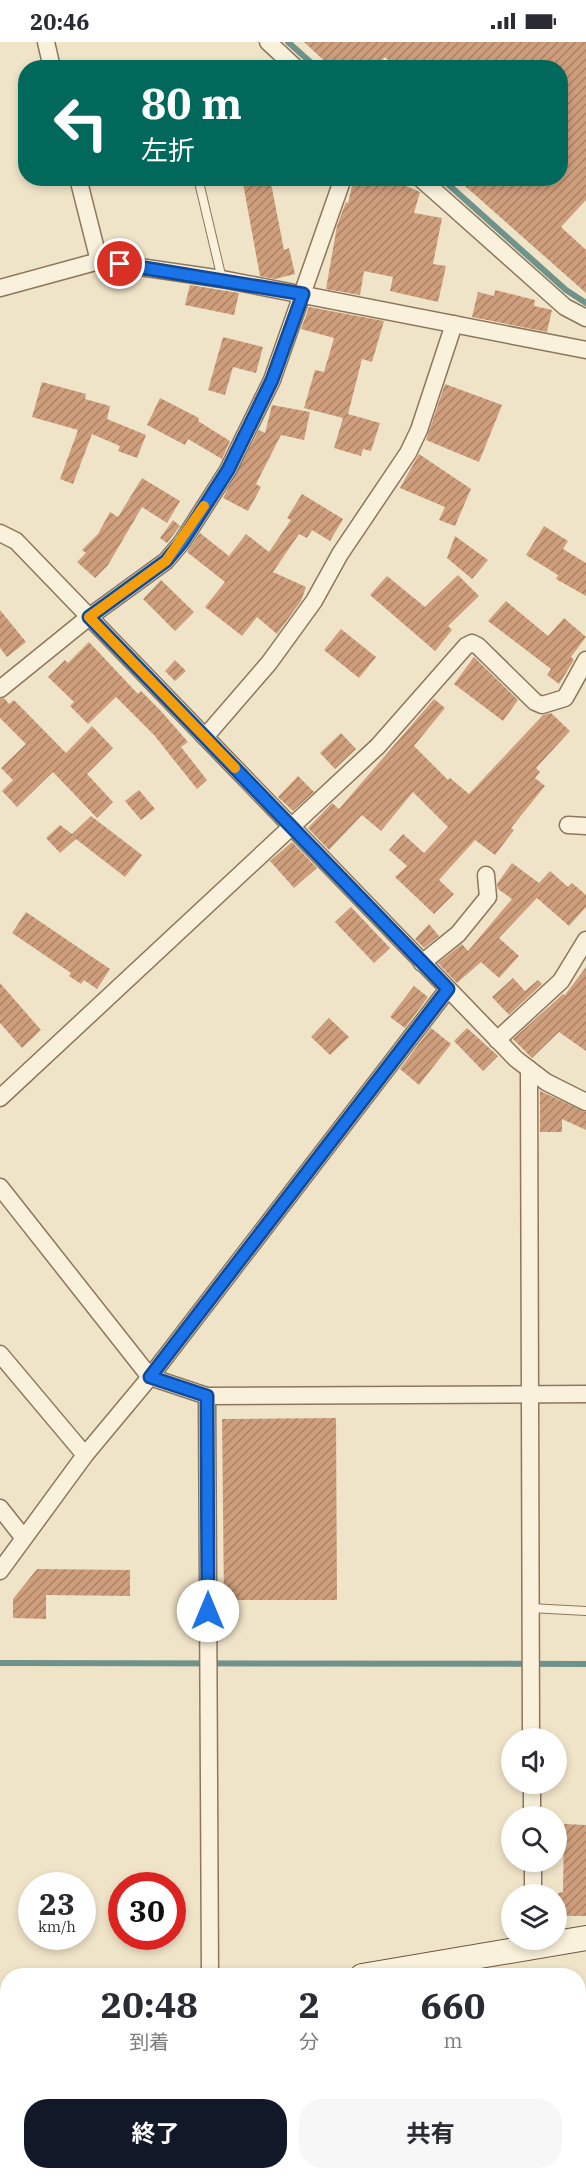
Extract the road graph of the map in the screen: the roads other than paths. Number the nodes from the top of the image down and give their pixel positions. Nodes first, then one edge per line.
1 (46, 42) edge
2 (268, 42) edge
3 (50, 60) edge
4 (287, 60) edge
5 (80, 186) edge
6 (200, 186) edge
7 (340, 186) edge
8 (429, 186) edge
9 (99, 261) junction
10 (222, 279) junction
11 (0, 288) edge
12 (303, 294) junction
13 (586, 318) edge
14 (454, 324) junction
15 (586, 350) edge
16 (0, 533) edge
17 (89, 617) junction
18 (585, 663) edge
19 (0, 688) edge
20 (205, 737) junction
21 (568, 825) dead end
22 (586, 826) edge
23 (292, 828) junction
24 (486, 875) dead end
25 (586, 940) edge
26 (423, 963) junction
27 (448, 989) junction
28 (497, 1040) junction
29 (529, 1069) junction
30 (0, 1098) edge
31 (586, 1102) edge
32 (0, 1187) edge
33 (0, 1354) edge
34 (150, 1377) junction
35 (528, 1394) junction
36 (586, 1394) edge
37 (207, 1396) junction
38 (85, 1455) junction
39 (0, 1508) edge
40 (24, 1537) junction
41 (0, 1571) edge
42 (530, 1608) junction
43 (586, 1611) edge
44 (531, 1728) edge
45 (586, 1938) edge
46 (567, 1940) edge
47 (501, 1949) edge
48 (210, 1968) edge
49 (404, 1968) edge

1 - 3 street
2 - 4 street
5 - 9 street
6 - 10 lane
7 - 12 street
8 - 13 street
9 - 10 street
9 - 11 street
10 - 12 street
12 - 14 street
12 - 17 street
14 - 15 street
14 - 20 street
16 - 17 street
17 - 19 street
17 - 20 street
18 - 23 street
20 - 23 street
21 - 22 street
23 - 26 street
23 - 30 street
24 - 26 street
25 - 28 street
26 - 27 street
27 - 28 street
27 - 34 street
28 - 29 street
29 - 31 street
29 - 35 street
32 - 34 street
33 - 38 street
34 - 37 street
34 - 38 street
35 - 36 street
35 - 37 street
35 - 42 street
37 - 48 street
38 - 40 street
39 - 40 street
40 - 41 street
42 - 43 lane
42 - 44 street
45 - 46 main road
47 - 49 main road

